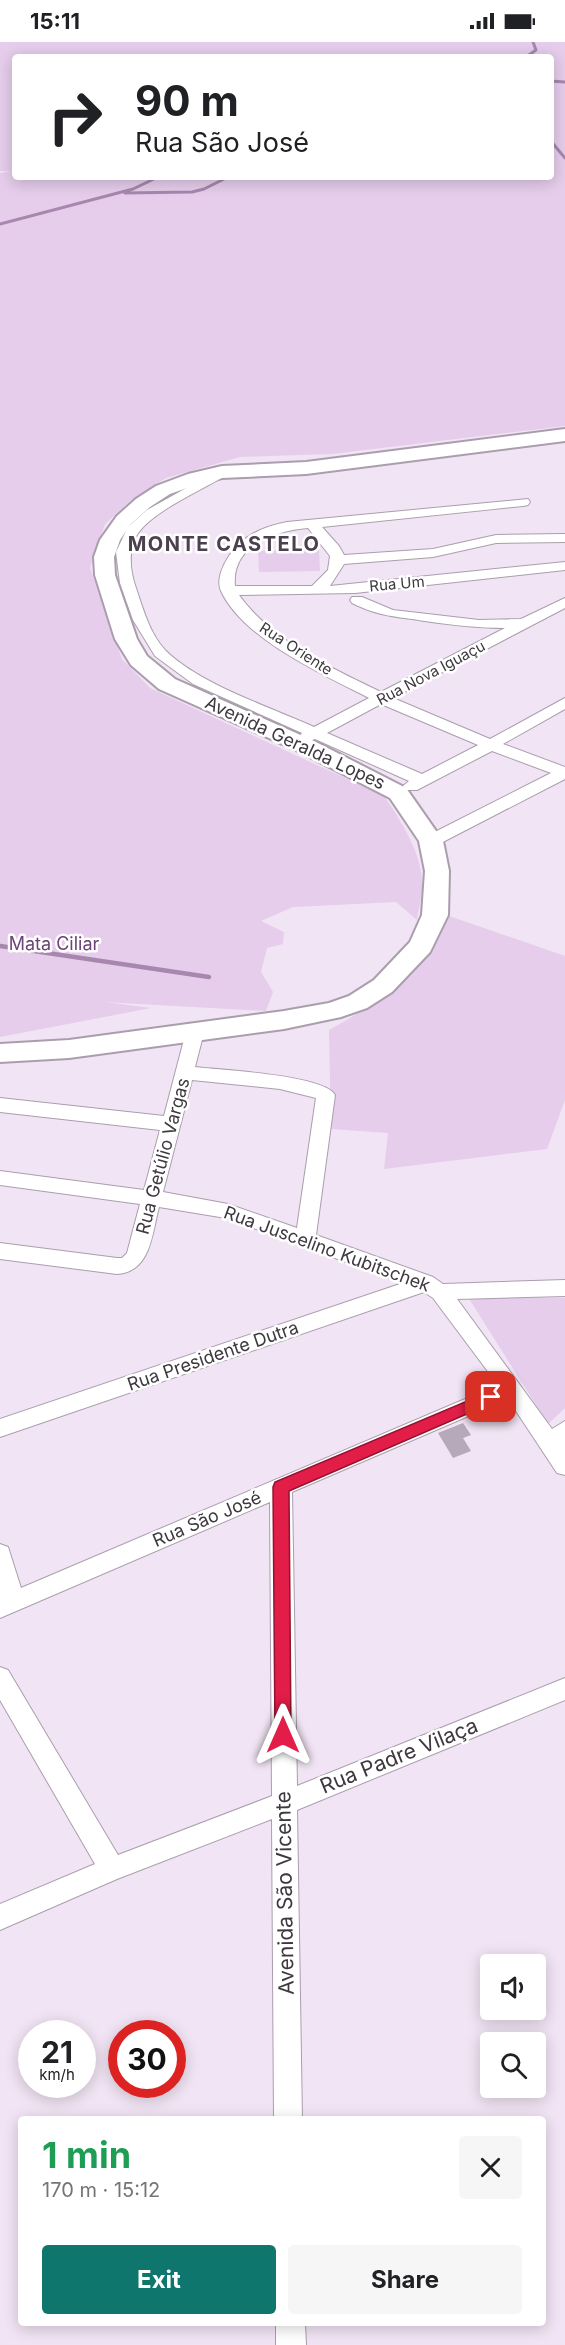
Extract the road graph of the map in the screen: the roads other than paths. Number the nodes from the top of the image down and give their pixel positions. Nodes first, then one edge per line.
1 (565, 435) edge
2 (523, 502) dead end
3 (311, 524) junction
4 (565, 538) edge
5 (338, 560) junction
6 (565, 566) edge
7 (228, 590) junction
8 (317, 590) junction
9 (357, 600) dead end
10 (565, 602) edge
11 (527, 622) junction
12 (382, 699) junction
13 (565, 703) edge
14 (305, 738) junction
15 (489, 746) junction
16 (564, 773) edge
17 (421, 780) junction
18 (398, 793) junction
19 (431, 841) junction
20 (195, 1032) junction
21 (0, 1053) edge
22 (184, 1073) junction
23 (0, 1105) edge
24 (171, 1124) junction
25 (0, 1178) edge
26 (153, 1198) junction
27 (306, 1239) junction
28 (0, 1251) edge
29 (433, 1287) junction
30 (565, 1288) edge
31 (512, 1388) junction
32 (0, 1428) edge
33 (558, 1437) edge
34 (565, 1466) edge
35 (281, 1487) junction
36 (0, 1554) edge
37 (7, 1605) edge
38 (0, 1678) edge
39 (565, 1689) edge
40 (284, 1803) junction
41 (112, 1869) junction
42 (0, 1917) edge
43 (288, 2116) edge
44 (291, 2326) edge
45 (291, 2345) edge

1 - 14 main road, Avenida Geralda Lopes
2 - 3 street
3 - 5 street
3 - 7 street
4 - 5 street
5 - 8 street
6 - 8 street, Rua Um
7 - 8 street, Rua Um
7 - 12 street, Rua Oriente
9 - 11 street
10 - 11 street, Rua Nova Iguaçu
11 - 12 street, Rua Nova Iguaçu
12 - 14 street, Rua Nova Iguaçu
12 - 15 street, Rua Oriente
13 - 15 street
14 - 17 street, Avenida Geralda Lopes
14 - 18 main road, Avenida Geralda Lopes
15 - 16 street, Rua Oriente
15 - 17 street
16 - 19 street
17 - 18 street
18 - 19 main road, Avenida Geralda Lopes
19 - 20 main road, Avenida Geralda Lopes
20 - 21 main road, Avenida Geralda Lopes
20 - 22 street, Rua Getúlio Vargas
22 - 24 street, Rua Getúlio Vargas
22 - 27 street
23 - 24 street
24 - 26 street, Rua Getúlio Vargas
25 - 26 street, Rua Juscelino Kubitschek
26 - 27 street, Rua Juscelino Kubitschek
26 - 28 street, Rua Getúlio Vargas
27 - 29 street, Rua Juscelino Kubitschek
29 - 30 street
29 - 31 street
29 - 32 street, Rua Presidente Dutra
31 - 33 street
31 - 35 street, Rua São José
33 - 34 street
35 - 37 street, Rua São José
35 - 40 street, Avenida São Vicente
36 - 37 street
38 - 41 street
39 - 40 street, Rua Padre Vilaça
40 - 41 street, Rua Padre Vilaça
40 - 43 street, Avenida São Vicente
41 - 42 street, Rua Padre Vilaça
44 - 45 street

